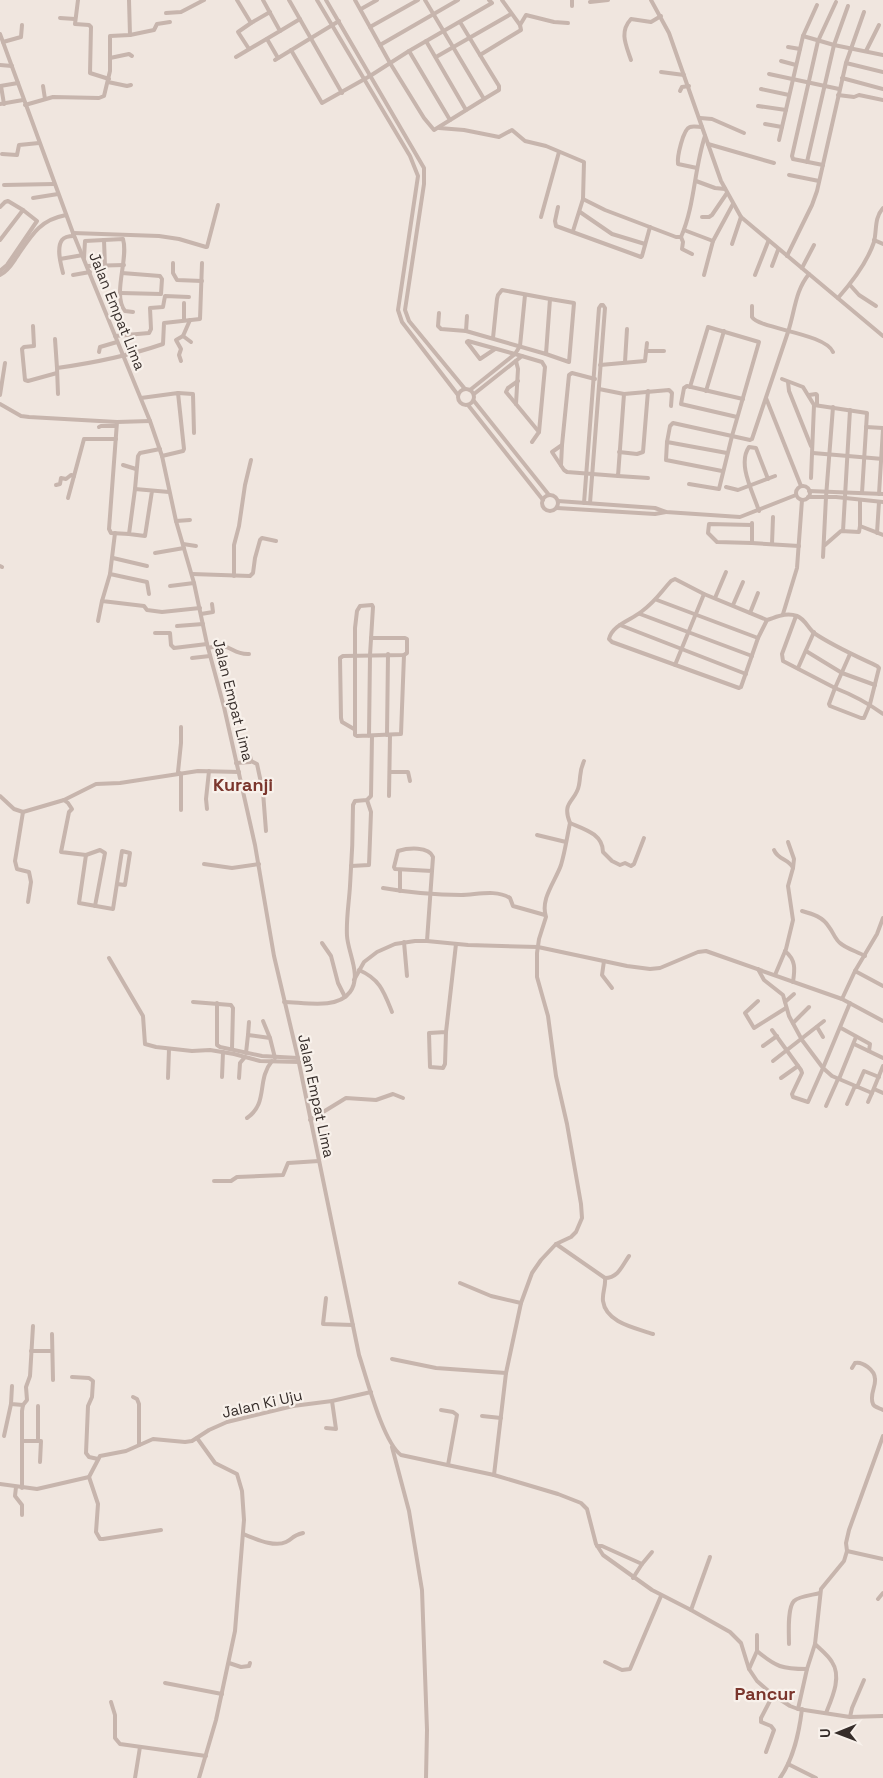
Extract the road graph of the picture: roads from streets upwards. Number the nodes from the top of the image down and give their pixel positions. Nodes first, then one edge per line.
1 (78, 0) edge
2 (129, 0) edge
3 (204, 0) edge
4 (237, 0) edge
5 (263, 0) edge
6 (289, 0) edge
7 (316, 0) edge
8 (326, 0) edge
9 (355, 0) edge
10 (377, 0) edge
11 (418, 0) edge
12 (424, 0) edge
13 (458, 0) edge
14 (498, 0) edge
15 (502, 0) edge
16 (572, 0) edge
17 (608, 0) edge
18 (652, 0) edge
19 (491, 2) edge
20 (590, 2) dead end
21 (836, 2) dead end
22 (817, 5) dead end
23 (572, 6) dead end
24 (848, 6) dead end
25 (361, 9) junction
26 (166, 12) dead end
27 (270, 12) junction
28 (864, 12) dead end
29 (433, 14) junction
30 (512, 14) junction
31 (661, 16) junction
32 (60, 18) dead end
33 (75, 19) junction
34 (300, 19) junction
35 (339, 21) junction
36 (170, 22) dead end
37 (460, 22) junction
38 (568, 22) dead end
39 (251, 23) junction
40 (22, 25) dead end
41 (332, 25) junction
42 (520, 25) junction
43 (879, 25) dead end
44 (370, 27) junction
45 (280, 30) junction
46 (443, 31) junction
47 (0, 35) edge
48 (130, 35) junction
49 (803, 36) junction
50 (312, 38) junction
51 (470, 38) junction
52 (267, 39) junction
53 (426, 41) junction
54 (818, 41) junction
55 (3, 42) junction
56 (380, 45) junction
57 (834, 45) junction
58 (788, 47) dead end
59 (453, 48) junction
60 (850, 48) junction
61 (249, 49) junction
62 (800, 49) junction
63 (291, 50) junction
64 (408, 51) junction
65 (866, 51) junction
66 (882, 54) edge
67 (480, 55) junction
68 (132, 56) dead end
69 (236, 57) dead end
70 (436, 57) junction
71 (110, 58) junction
72 (631, 60) dead end
73 (781, 61) dead end
74 (390, 63) junction
75 (846, 63) junction
76 (0, 65) edge
77 (796, 65) junction
78 (12, 66) junction
79 (661, 72) dead end
80 (883, 72) edge
81 (769, 74) dead end
82 (684, 75) junction
83 (370, 76) junction
84 (794, 78) junction
85 (842, 78) junction
86 (108, 80) junction
87 (364, 80) junction
88 (809, 82) junction
89 (18, 83) junction
90 (131, 85) dead end
91 (824, 85) junction
92 (0, 86) edge
93 (43, 86) dead end
94 (688, 86) junction
95 (840, 88) junction
96 (760, 89) dead end
97 (883, 89) edge
98 (680, 91) dead end
99 (342, 93) junction
100 (789, 95) junction
101 (838, 95) junction
102 (45, 99) junction
103 (484, 99) junction
104 (23, 100) junction
105 (883, 100) edge
106 (2, 104) edge
107 (25, 105) junction
108 (758, 106) dead end
109 (466, 110) junction
110 (786, 110) junction
111 (700, 118) junction
112 (450, 120) junction
113 (398, 123) junction
114 (765, 124) dead end
115 (392, 127) junction
116 (702, 127) junction
117 (782, 127) junction
118 (439, 128) junction
119 (744, 132) dead end
120 (705, 136) junction
121 (779, 140) dead end
122 (39, 143) junction
123 (708, 144) junction
124 (559, 152) junction
125 (2, 154) dead end
126 (807, 162) junction
127 (774, 163) dead end
128 (822, 165) junction
129 (697, 168) junction
130 (788, 175) dead end
131 (696, 181) junction
132 (819, 181) junction
133 (54, 184) junction
134 (4, 185) dead end
135 (726, 191) junction
136 (58, 194) junction
137 (33, 198) dead end
138 (583, 199) junction
139 (732, 204) junction
140 (218, 205) dead end
141 (0, 207) edge
142 (558, 207) dead end
143 (883, 208) edge
144 (23, 210) junction
145 (413, 210) junction
146 (419, 210) junction
147 (580, 212) junction
148 (66, 215) junction
149 (541, 217) dead end
150 (702, 217) dead end
151 (741, 218) junction
152 (650, 227) junction
153 (684, 230) junction
154 (573, 231) junction
155 (73, 234) junction
156 (681, 237) junction
157 (0, 240) edge
158 (104, 240) junction
159 (874, 240) junction
160 (713, 241) junction
161 (768, 242) junction
162 (644, 244) junction
163 (732, 244) dead end
164 (883, 244) edge
165 (814, 246) dead end
166 (778, 250) junction
167 (692, 254) dead end
168 (83, 256) junction
169 (787, 256) junction
170 (60, 259) junction
171 (173, 263) dead end
172 (202, 263) dead end
173 (124, 265) junction
174 (87, 266) junction
175 (772, 266) dead end
176 (105, 267) junction
177 (802, 268) junction
178 (90, 272) junction
179 (0, 273) edge
180 (122, 273) junction
181 (63, 274) dead end
182 (755, 274) dead end
183 (809, 274) junction
184 (73, 275) dead end
185 (704, 275) dead end
186 (202, 281) junction
187 (850, 286) junction
188 (121, 293) junction
189 (525, 295) junction
190 (189, 296) dead end
191 (838, 298) junction
192 (550, 299) junction
193 (184, 303) dead end
194 (752, 306) dead end
195 (876, 306) dead end
196 (133, 312) dead end
197 (439, 313) dead end
198 (467, 316) dead end
199 (184, 320) junction
200 (190, 320) junction
201 (33, 326) dead end
202 (627, 329) dead end
203 (789, 330) junction
204 (466, 331) junction
205 (724, 331) junction
206 (115, 336) junction
207 (183, 336) junction
208 (883, 336) edge
209 (493, 338) junction
210 (55, 339) dead end
211 (117, 342) junction
212 (192, 342) dead end
213 (647, 343) dead end
214 (520, 346) junction
215 (494, 349) junction
216 (646, 351) junction
217 (664, 351) dead end
218 (99, 352) dead end
219 (833, 352) dead end
220 (515, 354) junction
221 (546, 354) junction
222 (123, 356) junction
223 (522, 356) junction
224 (181, 361) dead end
225 (516, 361) junction
226 (505, 362) junction
227 (625, 362) junction
228 (5, 363) dead end
229 (595, 364) junction
230 (600, 365) junction
231 (509, 366) junction
232 (57, 368) junction
233 (57, 373) junction
234 (594, 379) junction
235 (782, 379) dead end
236 (600, 380) junction
237 (518, 381) junction
238 (479, 382) junction
239 (788, 382) junction
240 (482, 386) junction
241 (690, 387) junction
242 (599, 389) junction
243 (468, 390) junction
244 (648, 391) junction
245 (706, 391) junction
246 (178, 393) junction
247 (58, 394) dead end
248 (474, 394) junction
249 (624, 394) junction
250 (0, 395) edge
251 (458, 395) junction
252 (809, 395) junction
253 (140, 398) junction
254 (766, 398) junction
255 (743, 399) junction
256 (474, 401) junction
257 (0, 404) edge
258 (516, 404) junction
259 (468, 405) junction
260 (816, 405) junction
261 (671, 406) dead end
262 (833, 408) junction
263 (850, 410) junction
264 (737, 417) junction
265 (150, 421) junction
266 (117, 424) junction
267 (99, 427) dead end
268 (866, 427) junction
269 (883, 429) edge
270 (194, 432) dead end
271 (539, 432) junction
272 (732, 436) junction
273 (116, 439) junction
274 (532, 442) dead end
275 (667, 442) junction
276 (562, 445) junction
277 (160, 449) junction
278 (812, 450) junction
279 (619, 452) junction
280 (727, 453) junction
281 (829, 454) junction
282 (162, 456) junction
283 (847, 456) junction
284 (864, 458) junction
285 (882, 459) edge
286 (251, 460) dead end
287 (122, 465) dead end
288 (561, 465) junction
289 (136, 469) junction
290 (722, 471) junction
291 (586, 474) junction
292 (592, 474) junction
293 (74, 476) junction
294 (618, 476) junction
295 (775, 476) dead end
296 (648, 478) dead end
297 (811, 478) dead end
298 (768, 479) junction
299 (689, 484) dead end
300 (56, 485) dead end
301 (750, 486) junction
302 (801, 486) junction
303 (726, 487) dead end
304 (135, 489) junction
305 (809, 490) junction
306 (152, 491) junction
307 (826, 491) junction
308 (170, 492) junction
309 (845, 492) junction
310 (862, 493) junction
311 (881, 494) edge
312 (796, 495) junction
313 (549, 496) junction
314 (808, 497) junction
315 (826, 497) junction
316 (68, 498) dead end
317 (844, 498) junction
318 (543, 500) junction
319 (802, 500) junction
320 (860, 500) junction
321 (558, 501) junction
322 (881, 502) edge
323 (584, 503) junction
324 (590, 503) junction
325 (557, 508) junction
326 (759, 510) junction
327 (666, 512) junction
328 (773, 517) dead end
329 (190, 520) dead end
330 (176, 521) junction
331 (860, 526) junction
332 (843, 530) junction
333 (877, 533) junction
334 (115, 534) junction
335 (129, 534) junction
336 (883, 535) edge
337 (276, 541) dead end
338 (752, 543) junction
339 (772, 544) junction
340 (825, 545) junction
341 (184, 546) junction
342 (196, 546) dead end
343 (799, 546) junction
344 (155, 553) dead end
345 (824, 557) dead end
346 (113, 558) junction
347 (147, 566) dead end
348 (726, 572) dead end
349 (110, 574) junction
350 (192, 574) junction
351 (234, 576) junction
352 (742, 582) dead end
353 (194, 583) junction
354 (170, 586) dead end
355 (758, 593) dead end
356 (149, 594) dead end
357 (704, 594) junction
358 (715, 598) junction
359 (102, 600) junction
360 (657, 600) junction
361 (212, 604) dead end
362 (733, 605) junction
363 (200, 608) junction
364 (750, 613) junction
365 (784, 613) junction
366 (201, 614) junction
367 (640, 614) junction
368 (696, 614) junction
369 (796, 616) junction
370 (767, 620) junction
371 (98, 621) dead end
372 (203, 624) junction
373 (620, 625) junction
374 (177, 626) dead end
375 (689, 632) junction
376 (814, 632) junction
377 (155, 633) dead end
378 (371, 638) junction
379 (758, 638) junction
380 (208, 646) junction
381 (682, 650) junction
382 (806, 651) junction
383 (249, 654) dead end
384 (388, 654) junction
385 (850, 654) junction
386 (355, 655) junction
387 (370, 655) junction
388 (404, 655) junction
389 (210, 656) junction
390 (752, 656) junction
391 (192, 658) dead end
392 (675, 665) junction
393 (798, 668) junction
394 (842, 673) junction
395 (746, 674) junction
396 (875, 685) junction
397 (835, 688) junction
398 (870, 704) junction
399 (883, 714) edge
400 (181, 727) dead end
401 (354, 729) junction
402 (370, 736) junction
403 (388, 736) junction
404 (584, 761) dead end
405 (236, 763) junction
406 (209, 771) junction
407 (239, 772) junction
408 (390, 772) junction
409 (181, 774) junction
410 (410, 781) dead end
411 (0, 796) edge
412 (389, 796) dead end
413 (64, 800) junction
414 (367, 800) junction
415 (207, 809) dead end
416 (181, 810) dead end
417 (23, 812) junction
418 (570, 823) junction
419 (266, 831) dead end
420 (536, 835) dead end
421 (644, 838) dead end
422 (566, 842) junction
423 (788, 842) dead end
424 (774, 850) dead end
425 (86, 855) junction
426 (204, 864) dead end
427 (259, 864) junction
428 (351, 866) junction
429 (793, 868) junction
430 (400, 870) junction
431 (432, 871) junction
432 (117, 884) junction
433 (383, 888) dead end
434 (400, 891) junction
435 (431, 892) junction
436 (28, 902) dead end
437 (95, 906) junction
438 (802, 911) dead end
439 (545, 915) junction
440 (883, 918) edge
441 (427, 941) junction
442 (404, 942) junction
443 (322, 943) dead end
444 (456, 944) junction
445 (538, 947) junction
446 (785, 951) junction
447 (865, 956) junction
448 (109, 958) dead end
449 (604, 961) junction
450 (758, 969) junction
451 (359, 970) junction
452 (855, 971) junction
453 (775, 975) junction
454 (407, 976) dead end
455 (354, 980) junction
456 (793, 982) junction
457 (883, 986) edge
458 (612, 988) dead end
459 (794, 994) dead end
460 (345, 997) junction
461 (842, 999) junction
462 (758, 1001) dead end
463 (193, 1002) dead end
464 (284, 1002) junction
465 (785, 1002) junction
466 (217, 1003) junction
467 (850, 1003) junction
468 (809, 1007) dead end
469 (786, 1008) junction
470 (392, 1012) dead end
471 (263, 1021) dead end
472 (883, 1021) edge
473 (250, 1022) dead end
474 (824, 1022) dead end
475 (793, 1023) junction
476 (817, 1028) junction
477 (840, 1028) junction
478 (772, 1030) dead end
479 (446, 1032) junction
480 (248, 1035) junction
481 (777, 1036) junction
482 (823, 1036) dead end
483 (856, 1036) junction
484 (270, 1038) junction
485 (802, 1040) junction
486 (854, 1044) junction
487 (763, 1046) dead end
488 (169, 1049) junction
489 (232, 1049) junction
490 (787, 1051) junction
491 (869, 1051) junction
492 (223, 1052) junction
493 (246, 1055) junction
494 (883, 1058) edge
495 (273, 1060) junction
496 (298, 1060) junction
497 (773, 1061) dead end
498 (798, 1066) junction
499 (883, 1066) edge
500 (823, 1068) junction
501 (222, 1077) dead end
502 (879, 1077) junction
503 (168, 1078) dead end
504 (239, 1078) dead end
505 (781, 1078) dead end
506 (839, 1079) junction
507 (856, 1086) junction
508 (873, 1091) junction
509 (883, 1093) edge
510 (403, 1098) dead end
511 (868, 1102) dead end
512 (848, 1104) dead end
513 (826, 1106) dead end
514 (247, 1118) dead end
515 (310, 1120) junction
516 (319, 1160) junction
517 (214, 1181) dead end
518 (556, 1244) junction
519 (629, 1256) dead end
520 (605, 1278) junction
521 (460, 1283) dead end
522 (326, 1298) dead end
523 (521, 1303) junction
524 (353, 1325) junction
525 (33, 1326) dead end
526 (52, 1334) dead end
527 (653, 1334) dead end
528 (31, 1351) junction
529 (52, 1351) junction
530 (392, 1359) dead end
531 (852, 1368) dead end
532 (506, 1373) junction
533 (72, 1377) dead end
534 (53, 1380) dead end
535 (12, 1386) dead end
536 (371, 1392) junction
537 (133, 1397) dead end
538 (332, 1401) junction
539 (11, 1404) junction
540 (23, 1405) junction
541 (38, 1406) dead end
542 (440, 1410) dead end
543 (883, 1410) edge
544 (482, 1416) dead end
545 (501, 1418) junction
546 (326, 1428) dead end
547 (4, 1436) dead end
548 (883, 1436) edge
549 (197, 1438) junction
550 (23, 1441) junction
551 (38, 1441) junction
552 (391, 1444) junction
553 (139, 1446) junction
554 (98, 1459) junction
555 (40, 1462) dead end
556 (448, 1465) junction
557 (89, 1476) junction
558 (494, 1476) junction
559 (0, 1484) edge
560 (16, 1487) junction
561 (22, 1488) junction
562 (22, 1515) dead end
563 (161, 1530) dead end
564 (303, 1533) dead end
565 (243, 1534) junction
566 (597, 1546) junction
567 (847, 1551) junction
568 (652, 1552) dead end
569 (710, 1557) dead end
570 (883, 1559) edge
571 (642, 1564) junction
572 (633, 1578) junction
573 (820, 1593) junction
574 (883, 1594) edge
575 (661, 1596) junction
576 (878, 1599) dead end
577 (691, 1610) junction
578 (757, 1635) dead end
579 (789, 1644) dead end
580 (816, 1644) junction
581 (757, 1651) junction
582 (605, 1662) dead end
583 (229, 1663) junction
584 (250, 1663) dead end
585 (749, 1669) junction
586 (807, 1670) junction
587 (864, 1680) dead end
588 (165, 1682) dead end
589 (222, 1694) junction
590 (773, 1695) junction
591 (111, 1702) dead end
592 (800, 1709) junction
593 (826, 1713) junction
594 (883, 1716) edge
595 (850, 1717) junction
596 (140, 1747) junction
597 (766, 1752) dead end
598 (206, 1756) junction
599 (788, 1764) junction
600 (135, 1778) edge
601 (199, 1778) edge
602 (426, 1778) edge
603 (780, 1778) edge
604 (816, 1778) edge

1 - 33 street
2 - 48 street
3 - 26 street
4 - 39 street
5 - 27 street
6 - 34 street
7 - 41 street
8 - 35 street
9 - 25 street
10 - 25 street
11 - 44 street
12 - 29 street
13 - 29 street
14 - 19 street
15 - 30 street
16 - 23 street
17 - 20 street
18 - 31 street
19 - 37 street
21 - 54 street
22 - 49 street
24 - 57 street
25 - 44 street
27 - 39 street
27 - 45 street
28 - 60 street
29 - 46 street
29 - 56 street
30 - 42 street
30 - 51 street
31 - 72 street
31 - 82 street
32 - 33 street
33 - 86 street
34 - 45 street
34 - 50 street
35 - 41 street
35 - 83 street
36 - 48 street
37 - 46 street
37 - 51 street
38 - 42 street
39 - 61 street
40 - 55 street
41 - 50 street
41 - 87 street
42 - 67 street
43 - 65 street
44 - 56 street
45 - 52 street
46 - 53 street
46 - 59 street
47 - 55 street, Jalan Empat Lima
48 - 71 street
49 - 54 street
49 - 62 street
50 - 63 street
50 - 99 street
51 - 59 street
51 - 67 street
52 - 61 street
52 - 63 street
53 - 64 street
53 - 70 street
54 - 57 street
54 - 88 street
55 - 78 street, Jalan Empat Lima
56 - 74 street
57 - 60 street
57 - 91 street
58 - 62 street
59 - 70 street
59 - 103 street
60 - 65 street
60 - 75 street
61 - 69 street
62 - 77 street
63 - 99 street
64 - 74 street
64 - 112 street
65 - 66 street
67 - 103 street
68 - 71 street
70 - 109 street
71 - 86 street
73 - 77 street
74 - 83 street
74 - 118 street
75 - 80 street
75 - 85 street
76 - 78 street
77 - 84 street
78 - 89 street, Jalan Empat Lima
79 - 82 street
81 - 84 street
82 - 94 street
83 - 87 street
83 - 113 street
84 - 88 street
84 - 100 street
85 - 95 street
85 - 97 street
86 - 90 street
86 - 102 street
87 - 99 street
87 - 115 street
88 - 91 street
88 - 126 street
89 - 92 street
89 - 104 street, Jalan Empat Lima
91 - 95 street
91 - 126 street
92 - 106 street
93 - 102 street
94 - 98 street
94 - 111 street
95 - 101 street
96 - 100 street
100 - 110 street
101 - 105 street
101 - 128 street
102 - 107 street
103 - 109 street
104 - 106 street
104 - 107 street, Jalan Empat Lima
107 - 122 street, Jalan Empat Lima
108 - 110 street
109 - 112 street
110 - 117 street
111 - 116 street
111 - 119 street
112 - 118 street
113 - 115 street
113 - 146 street
114 - 117 street
115 - 145 street
116 - 120 street
116 - 129 street
117 - 121 street
118 - 124 street
120 - 123 street
120 - 129 street
122 - 125 street
122 - 133 street, Jalan Empat Lima
123 - 127 street
123 - 135 street
124 - 138 street
124 - 149 street
126 - 128 street
128 - 132 street
129 - 131 street
130 - 132 street
131 - 135 street
131 - 153 street
132 - 169 street
133 - 134 street
133 - 136 street, Jalan Empat Lima
135 - 139 street
135 - 150 street
136 - 137 street
136 - 148 street, Jalan Empat Lima
138 - 147 street
138 - 152 street
139 - 151 street
139 - 160 street
140 - 155 street
141 - 144 street
142 - 154 street
143 - 159 street
144 - 157 street
144 - 179 street
145 - 146 street
145 - 251 street
146 - 243 street
147 - 154 street
147 - 162 street
148 - 155 street, Jalan Empat Lima
148 - 179 street
151 - 161 street
151 - 163 street
152 - 156 street
152 - 162 street
153 - 156 street
153 - 160 street
154 - 162 street
155 - 168 street, Jalan Empat Lima
155 - 170 street
156 - 167 street
158 - 168 street
158 - 173 street
158 - 176 street
159 - 164 street
159 - 187 street
160 - 185 street
161 - 166 street
161 - 182 street
165 - 177 street
166 - 169 street
166 - 175 street
168 - 170 street
168 - 174 street, Jalan Empat Lima
169 - 177 street
170 - 181 street
171 - 186 street
172 - 186 street
173 - 176 street
173 - 180 street
174 - 176 street
174 - 178 street, Jalan Empat Lima
177 - 183 street
178 - 184 street
178 - 206 street, Jalan Empat Lima
180 - 188 street
180 - 188 street
183 - 191 street
183 - 203 street
186 - 200 street
187 - 191 street
187 - 195 street
188 - 196 street
189 - 192 street
189 - 209 street
189 - 214 street
190 - 206 street
191 - 208 street
192 - 221 street
192 - 221 street
193 - 199 street
194 - 203 street
197 - 204 street
198 - 204 street
199 - 200 street
199 - 222 street
200 - 207 street
201 - 233 street
202 - 227 street
203 - 219 street
203 - 254 street
204 - 209 street
205 - 241 street
205 - 245 street
205 - 255 street
206 - 211 street, Jalan Empat Lima
207 - 212 street
207 - 224 street
209 - 214 street
210 - 232 street
211 - 218 street
211 - 222 street, Jalan Empat Lima
213 - 216 street
214 - 220 street
214 - 221 street
215 - 215 street
215 - 220 street
216 - 217 street
216 - 227 street
220 - 223 street
220 - 226 street
222 - 232 street
222 - 253 street, Jalan Empat Lima
223 - 225 street
223 - 271 street
225 - 231 street
225 - 237 street
226 - 231 street
226 - 238 street
227 - 230 street
228 - 250 street
229 - 230 street
229 - 230 street
229 - 234 street
230 - 236 street
231 - 240 street
232 - 233 street
233 - 247 street
234 - 236 street
234 - 276 street
234 - 291 street
235 - 239 street
236 - 242 street
237 - 258 street
237 - 258 street
238 - 240 street
238 - 243 street
239 - 252 street
239 - 278 street
240 - 248 street
241 - 245 street
241 - 264 street
242 - 249 street
242 - 292 street
243 - 248 street
243 - 251 street
244 - 249 street
244 - 261 street
244 - 279 street
245 - 255 street
246 - 253 street
246 - 270 street
246 - 282 street
248 - 256 street
249 - 279 street
251 - 259 street
252 - 260 street
252 - 260 street
253 - 265 street, Jalan Empat Lima
254 - 272 street
254 - 302 street
255 - 264 street
256 - 259 street
256 - 313 street
257 - 266 street
258 - 271 street
259 - 318 street
260 - 262 street
260 - 278 street
262 - 263 street
262 - 281 street
263 - 268 street
263 - 283 street
264 - 272 street
265 - 266 street
265 - 277 street, Jalan Empat Lima
266 - 267 street
266 - 273 street
268 - 269 street
268 - 284 street
269 - 285 street
271 - 274 street
272 - 275 street
272 - 280 street
273 - 293 street
273 - 334 street
275 - 280 street
275 - 290 street
276 - 288 street
276 - 288 street
277 - 282 street, Jalan Empat Lima
277 - 289 street
278 - 281 street
278 - 297 street
279 - 294 street
280 - 290 street
281 - 283 street
281 - 307 street
282 - 308 street, Jalan Empat Lima
283 - 284 street
283 - 309 street
284 - 285 street
284 - 310 street
285 - 311 street
286 - 351 street
287 - 289 street
288 - 291 street
289 - 304 street
290 - 299 street
291 - 292 street
291 - 323 street
292 - 294 street
292 - 324 street
293 - 300 street
293 - 316 street
294 - 296 street
295 - 298 street
298 - 301 street
298 - 301 street
301 - 303 street
301 - 326 street
302 - 305 street
302 - 312 street
304 - 306 street
304 - 335 street
305 - 307 street
305 - 314 street
306 - 308 street
306 - 335 street
307 - 309 street
307 - 315 street
308 - 330 street, Jalan Empat Lima
309 - 310 street
309 - 317 street
310 - 311 street
312 - 319 street
312 - 326 street
313 - 318 street
313 - 321 street
314 - 315 street
314 - 319 street
315 - 317 street
315 - 340 street
317 - 320 street
317 - 332 street
318 - 325 street
319 - 343 street
320 - 322 street
320 - 331 street
321 - 323 street
321 - 325 street
322 - 333 street
323 - 324 street
324 - 327 street
325 - 327 street
326 - 327 street
328 - 339 street
329 - 330 street
330 - 341 street, Jalan Empat Lima
331 - 332 street
331 - 333 street
332 - 340 street
333 - 336 street
334 - 335 street
334 - 346 street
337 - 351 street
338 - 338 street
338 - 339 street
339 - 343 street
340 - 345 street
341 - 342 street
341 - 344 street
341 - 350 street, Jalan Empat Lima
343 - 365 street
346 - 347 street
346 - 349 street
348 - 358 street
349 - 356 street
349 - 359 street
350 - 351 street
350 - 353 street, Jalan Empat Lima
352 - 362 street
353 - 354 street
353 - 363 street, Jalan Empat Lima
355 - 364 street
357 - 358 street
357 - 360 street
357 - 368 street
358 - 362 street
359 - 363 street
359 - 371 street
360 - 367 street
360 - 368 street
361 - 366 street
362 - 364 street
363 - 366 street, Jalan Empat Lima
364 - 370 street
365 - 369 street
365 - 370 street
366 - 372 street, Jalan Empat Lima
367 - 373 street
367 - 375 street
368 - 375 street
368 - 379 street
369 - 376 street
369 - 393 street
370 - 379 street
372 - 374 street
372 - 380 street, Jalan Empat Lima
373 - 381 street
373 - 392 street
375 - 381 street
375 - 390 street
376 - 382 street
376 - 385 street
377 - 380 street
378 - 386 street
378 - 387 street
378 - 388 street
379 - 390 street
380 - 383 street
380 - 389 street, Jalan Empat Lima
381 - 392 street
381 - 395 street
382 - 393 street
382 - 394 street
384 - 387 street
384 - 388 street
384 - 403 street
385 - 394 street
385 - 396 street
386 - 387 street
386 - 401 street
386 - 401 street
387 - 402 street
388 - 403 street
389 - 391 street
389 - 405 street, Jalan Empat Lima
390 - 395 street
392 - 395 street
393 - 397 street
394 - 396 street
394 - 397 street
396 - 398 street
397 - 398 street
397 - 398 street
398 - 399 street
400 - 409 street
401 - 402 street
402 - 403 street
402 - 414 street
403 - 408 street
404 - 418 street
405 - 407 street, Jalan Empat Lima
405 - 419 street
406 - 407 street
406 - 409 street
406 - 415 street
407 - 427 street, Jalan Empat Lima
408 - 410 street
408 - 412 street
409 - 413 street
409 - 416 street
411 - 417 street
413 - 417 street
413 - 425 street
414 - 428 street
414 - 428 street
417 - 436 street
418 - 421 street
418 - 422 street
420 - 422 street
422 - 439 street
423 - 429 street
424 - 429 street
425 - 437 street
425 - 437 street
426 - 427 street
427 - 464 street, Jalan Empat Lima
428 - 455 street
429 - 446 street
430 - 431 street
430 - 431 street
430 - 434 street
431 - 435 street
432 - 432 street
432 - 437 street
433 - 434 street
434 - 435 street
435 - 439 street
435 - 441 street
438 - 447 street
439 - 445 street
440 - 447 street
441 - 442 street
441 - 444 street
442 - 451 street
442 - 454 street
443 - 460 street
444 - 445 street
444 - 479 street
445 - 449 street
445 - 518 street
446 - 453 street
446 - 456 street
447 - 452 street
448 - 488 street
449 - 450 street
449 - 458 street
450 - 453 street
450 - 465 street
451 - 455 street
451 - 470 street
452 - 457 street
452 - 461 street
453 - 456 street
455 - 460 street
456 - 461 street
459 - 465 street
460 - 464 street
461 - 467 street
462 - 469 street
463 - 466 street
464 - 496 street, Jalan Empat Lima
465 - 469 street
466 - 489 street
466 - 489 street
467 - 472 street
467 - 477 street
468 - 475 street
469 - 475 street
471 - 484 street
473 - 480 street
474 - 476 street
475 - 485 street
476 - 482 street
476 - 485 street
477 - 483 street
477 - 500 street
478 - 481 street
479 - 479 street
480 - 484 street
480 - 493 street
481 - 487 street
481 - 490 street
483 - 486 street
483 - 491 street
484 - 495 street
485 - 490 street
485 - 500 street
486 - 491 street
486 - 506 street
488 - 492 street
488 - 503 street
489 - 493 street
490 - 497 street
490 - 498 street
491 - 494 street
492 - 493 street
492 - 501 street
493 - 495 street
493 - 504 street
495 - 496 street
495 - 514 street
496 - 515 street, Jalan Empat Lima
498 - 500 street
498 - 505 street
499 - 502 street
500 - 506 street
502 - 507 street
502 - 508 street
506 - 507 street
506 - 513 street
507 - 508 street
507 - 512 street
508 - 509 street
508 - 511 street
510 - 515 street
515 - 516 street, Jalan Empat Lima
516 - 517 street
516 - 524 street, Jalan Empat Lima
518 - 520 street
518 - 523 street
519 - 520 street
520 - 527 street
521 - 523 street
522 - 524 street
523 - 532 street
524 - 536 street, Jalan Empat Lima
525 - 528 street
526 - 529 street
528 - 529 street
528 - 540 street
529 - 534 street
530 - 532 street
531 - 543 street
532 - 545 street
533 - 554 street
535 - 539 street
536 - 538 street, Jalan Ki Uju
536 - 552 street, Jalan Empat Lima
537 - 553 street
538 - 546 street
538 - 549 street, Jalan Ki Uju
539 - 540 street
539 - 547 street
540 - 550 street
541 - 551 street
542 - 556 street
544 - 545 street
545 - 558 street
548 - 567 street
549 - 553 street, Jalan Ki Uju
549 - 565 street
550 - 551 street
550 - 561 street
551 - 555 street
552 - 556 street
552 - 602 street, Jalan Empat Lima
553 - 554 street, Jalan Ki Uju
554 - 557 street
556 - 558 street
557 - 561 street
557 - 563 street
558 - 566 street
559 - 560 street
560 - 561 street
560 - 562 street
564 - 565 street
565 - 583 street
566 - 571 street
566 - 572 street
567 - 570 street
567 - 573 street
568 - 571 street
569 - 577 street
571 - 572 street
572 - 575 street
573 - 579 street
573 - 580 street
574 - 576 street
575 - 577 street
575 - 582 street
577 - 585 street
578 - 581 street
580 - 586 street
580 - 593 street
581 - 585 street
581 - 586 street
583 - 584 street
583 - 589 street
585 - 590 street
586 - 592 street
587 - 595 street
588 - 589 street
589 - 598 street
590 - 592 street
590 - 597 street
591 - 596 street
592 - 593 street
592 - 599 street
593 - 595 street
594 - 595 street
596 - 598 street
596 - 600 street
598 - 601 street
599 - 603 street
599 - 604 street

